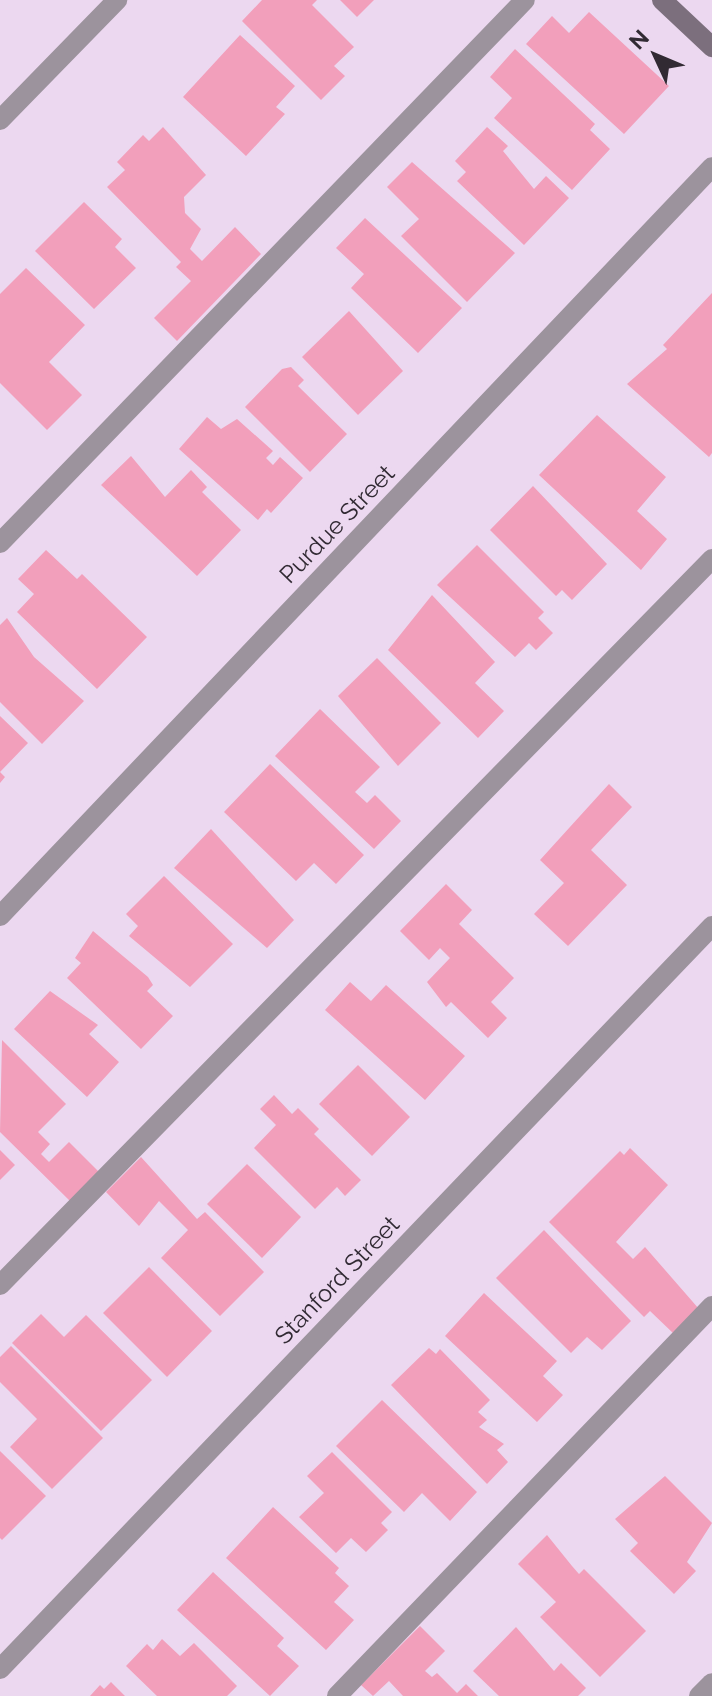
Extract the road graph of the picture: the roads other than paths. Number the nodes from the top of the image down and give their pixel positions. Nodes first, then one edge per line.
1 (117, 0) edge
2 (525, 0) edge
3 (662, 0) edge
4 (712, 47) edge
5 (0, 120) edge
6 (712, 167) edge
7 (0, 543) edge
8 (712, 559) edge
9 (0, 916) edge
10 (712, 926) edge
11 (0, 1285) edge
12 (712, 1306) edge
13 (0, 1669) edge
14 (712, 1683) edge
15 (337, 1696) edge
16 (699, 1696) edge

1 - 5 street
2 - 7 street
3 - 4 street
6 - 9 street, Purdue Street
8 - 11 street
10 - 13 street, Stanford Street
12 - 15 street
14 - 16 street

